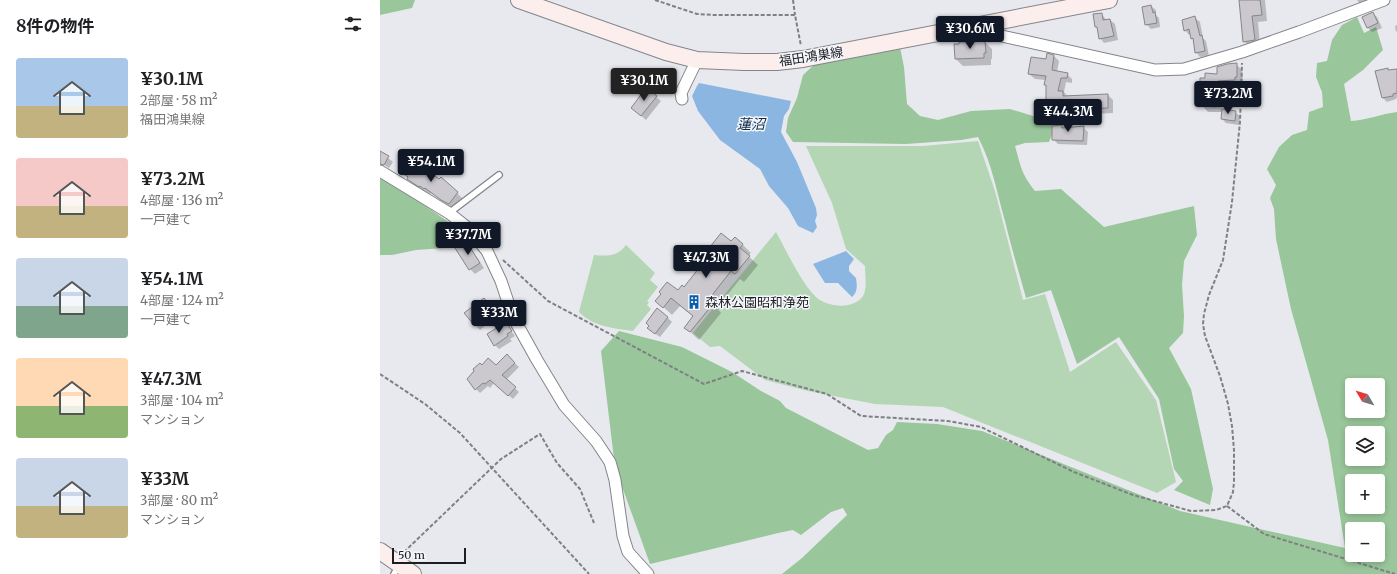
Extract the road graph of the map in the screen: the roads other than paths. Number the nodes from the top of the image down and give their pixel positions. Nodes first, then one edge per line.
1 (519, 0) edge
2 (1109, 0) edge
3 (1384, 0) edge
4 (972, 26) junction
5 (697, 60) junction
6 (682, 99) dead end
7 (380, 171) edge
8 (499, 175) dead end
9 (449, 213) junction
10 (380, 551) edge
11 (396, 567) edge
12 (413, 574) edge
13 (648, 574) edge

1 - 5 main road, 福田鴻巣線
2 - 4 main road, 福田鴻巣線
3 - 4 street
4 - 5 main road, 福田鴻巣線
5 - 6 street
7 - 9 street
8 - 9 lane
9 - 13 street
10 - 11 main road
11 - 12 main road

